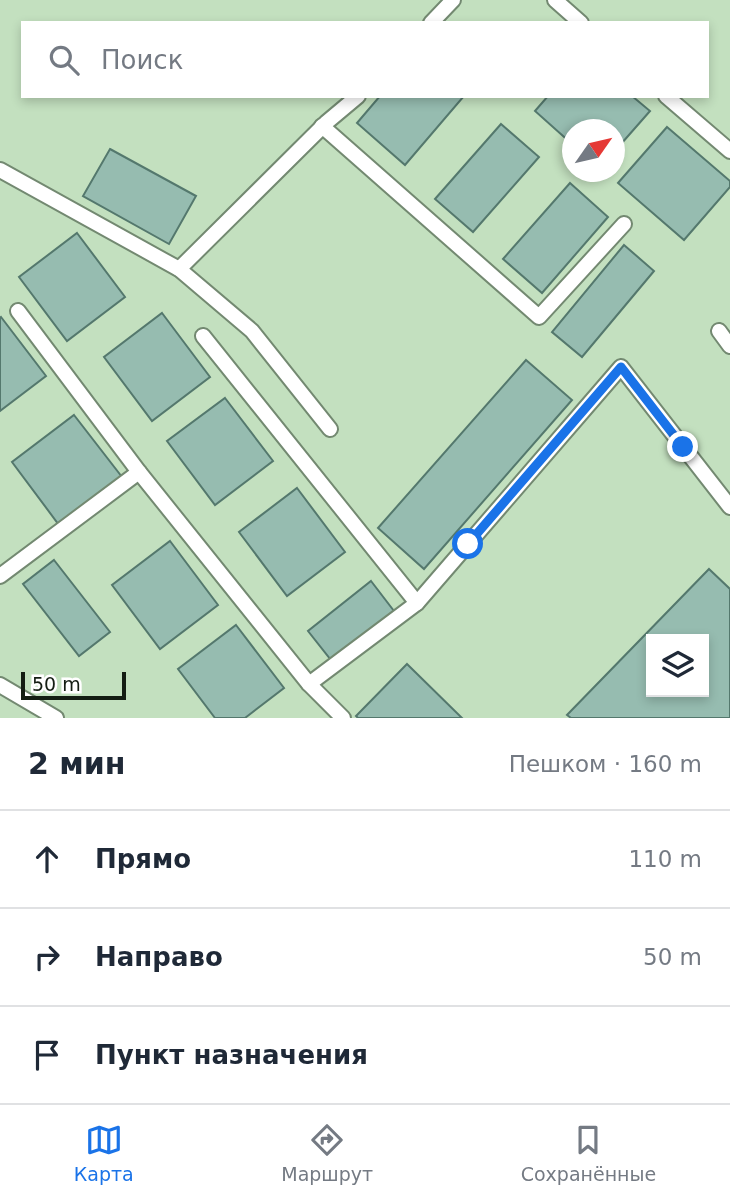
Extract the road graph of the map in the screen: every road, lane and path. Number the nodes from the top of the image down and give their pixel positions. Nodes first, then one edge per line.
1 (453, 0) edge
2 (555, 0) edge
3 (433, 21) edge
4 (579, 21) edge
5 (356, 98) edge
6 (668, 98) edge
7 (322, 127) junction
8 (730, 151) edge
9 (0, 170) edge
10 (624, 224) dead end
11 (179, 268) junction
12 (18, 310) dead end
13 (719, 331) dead end
14 (203, 335) dead end
15 (730, 346) edge
16 (330, 429) dead end
17 (139, 472) junction
18 (730, 507) edge
19 (0, 576) edge
20 (417, 603) junction
21 (309, 684) junction
22 (0, 685) edge
23 (56, 718) edge
24 (342, 718) edge

1 - 3 lane
2 - 4 lane
5 - 7 lane
6 - 8 lane
7 - 10 lane
7 - 11 lane
9 - 11 lane
11 - 16 lane
12 - 17 lane
13 - 15 lane
14 - 20 lane
17 - 19 lane
17 - 21 lane
18 - 20 lane
20 - 21 lane
21 - 24 lane
22 - 23 lane

